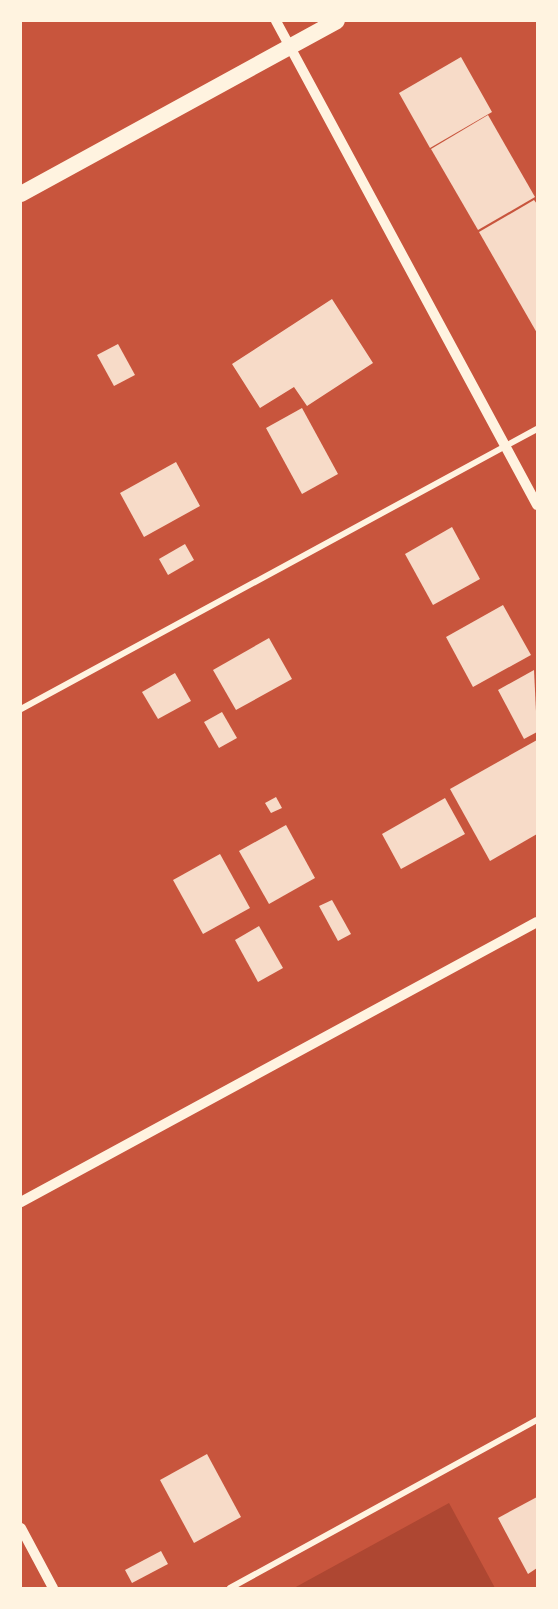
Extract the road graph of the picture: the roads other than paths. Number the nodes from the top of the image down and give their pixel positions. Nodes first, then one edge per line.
1 (276, 21) edge
2 (337, 21) edge
3 (290, 46) junction
4 (21, 194) edge
5 (537, 429) edge
6 (504, 446) junction
7 (537, 505) edge
8 (21, 709) edge
9 (537, 922) edge
10 (21, 1202) edge
11 (537, 1420) edge
12 (21, 1528) edge
13 (53, 1588) edge
14 (230, 1588) edge

1 - 3 street
2 - 3 highway
3 - 4 highway
3 - 6 street
5 - 6 street
6 - 7 street
6 - 8 street
9 - 10 street
11 - 14 street
12 - 13 street

